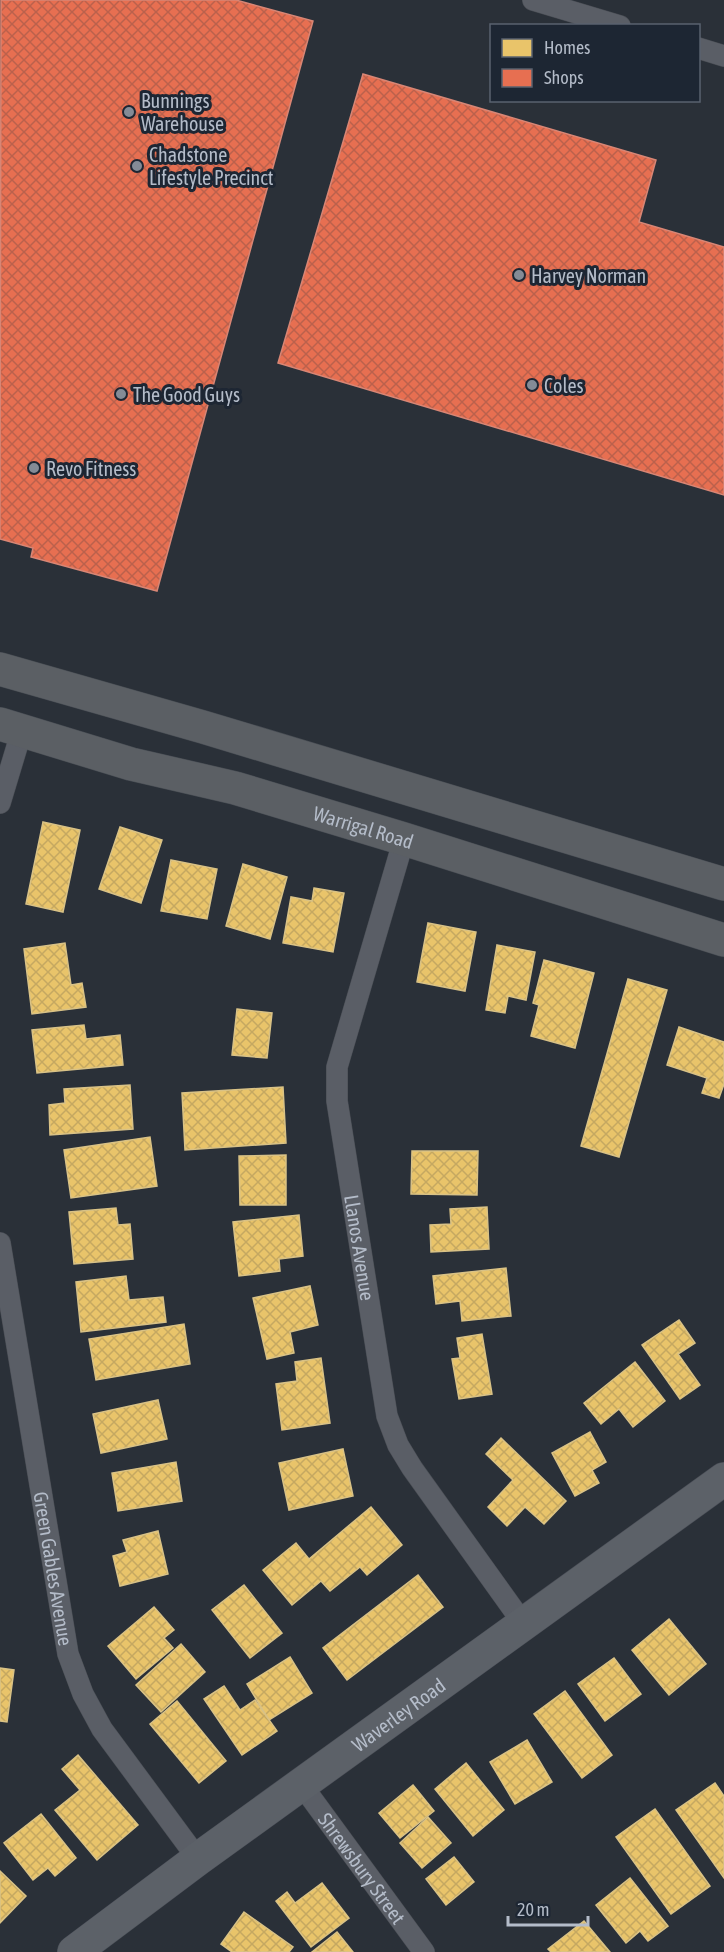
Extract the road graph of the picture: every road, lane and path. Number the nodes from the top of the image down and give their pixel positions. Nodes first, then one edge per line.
1 (533, 0) edge
2 (613, 24) edge
3 (700, 48) edge
4 (724, 56) edge
5 (0, 669) edge
6 (11, 727) edge
7 (0, 803) edge
8 (404, 839) junction
9 (724, 884) edge
10 (724, 940) edge
11 (0, 1243) edge
12 (6, 1326) edge
13 (724, 1479) edge
14 (522, 1623) junction
15 (302, 1784) junction
16 (198, 1859) junction
17 (74, 1952) edge
18 (424, 1952) edge

1 - 2 street
3 - 4 street
5 - 9 highway
6 - 7 street
6 - 8 highway, Warrigal Road
8 - 10 highway, Warrigal Road
8 - 14 street, Llanos Avenue
11 - 12 street, Green Gables Avenue
12 - 16 street, Green Gables Avenue
13 - 14 main road, Waverley Road
14 - 15 main road, Waverley Road
15 - 16 main road, Waverley Road
15 - 18 street, Shrewsbury Street
16 - 17 main road, Waverley Road

